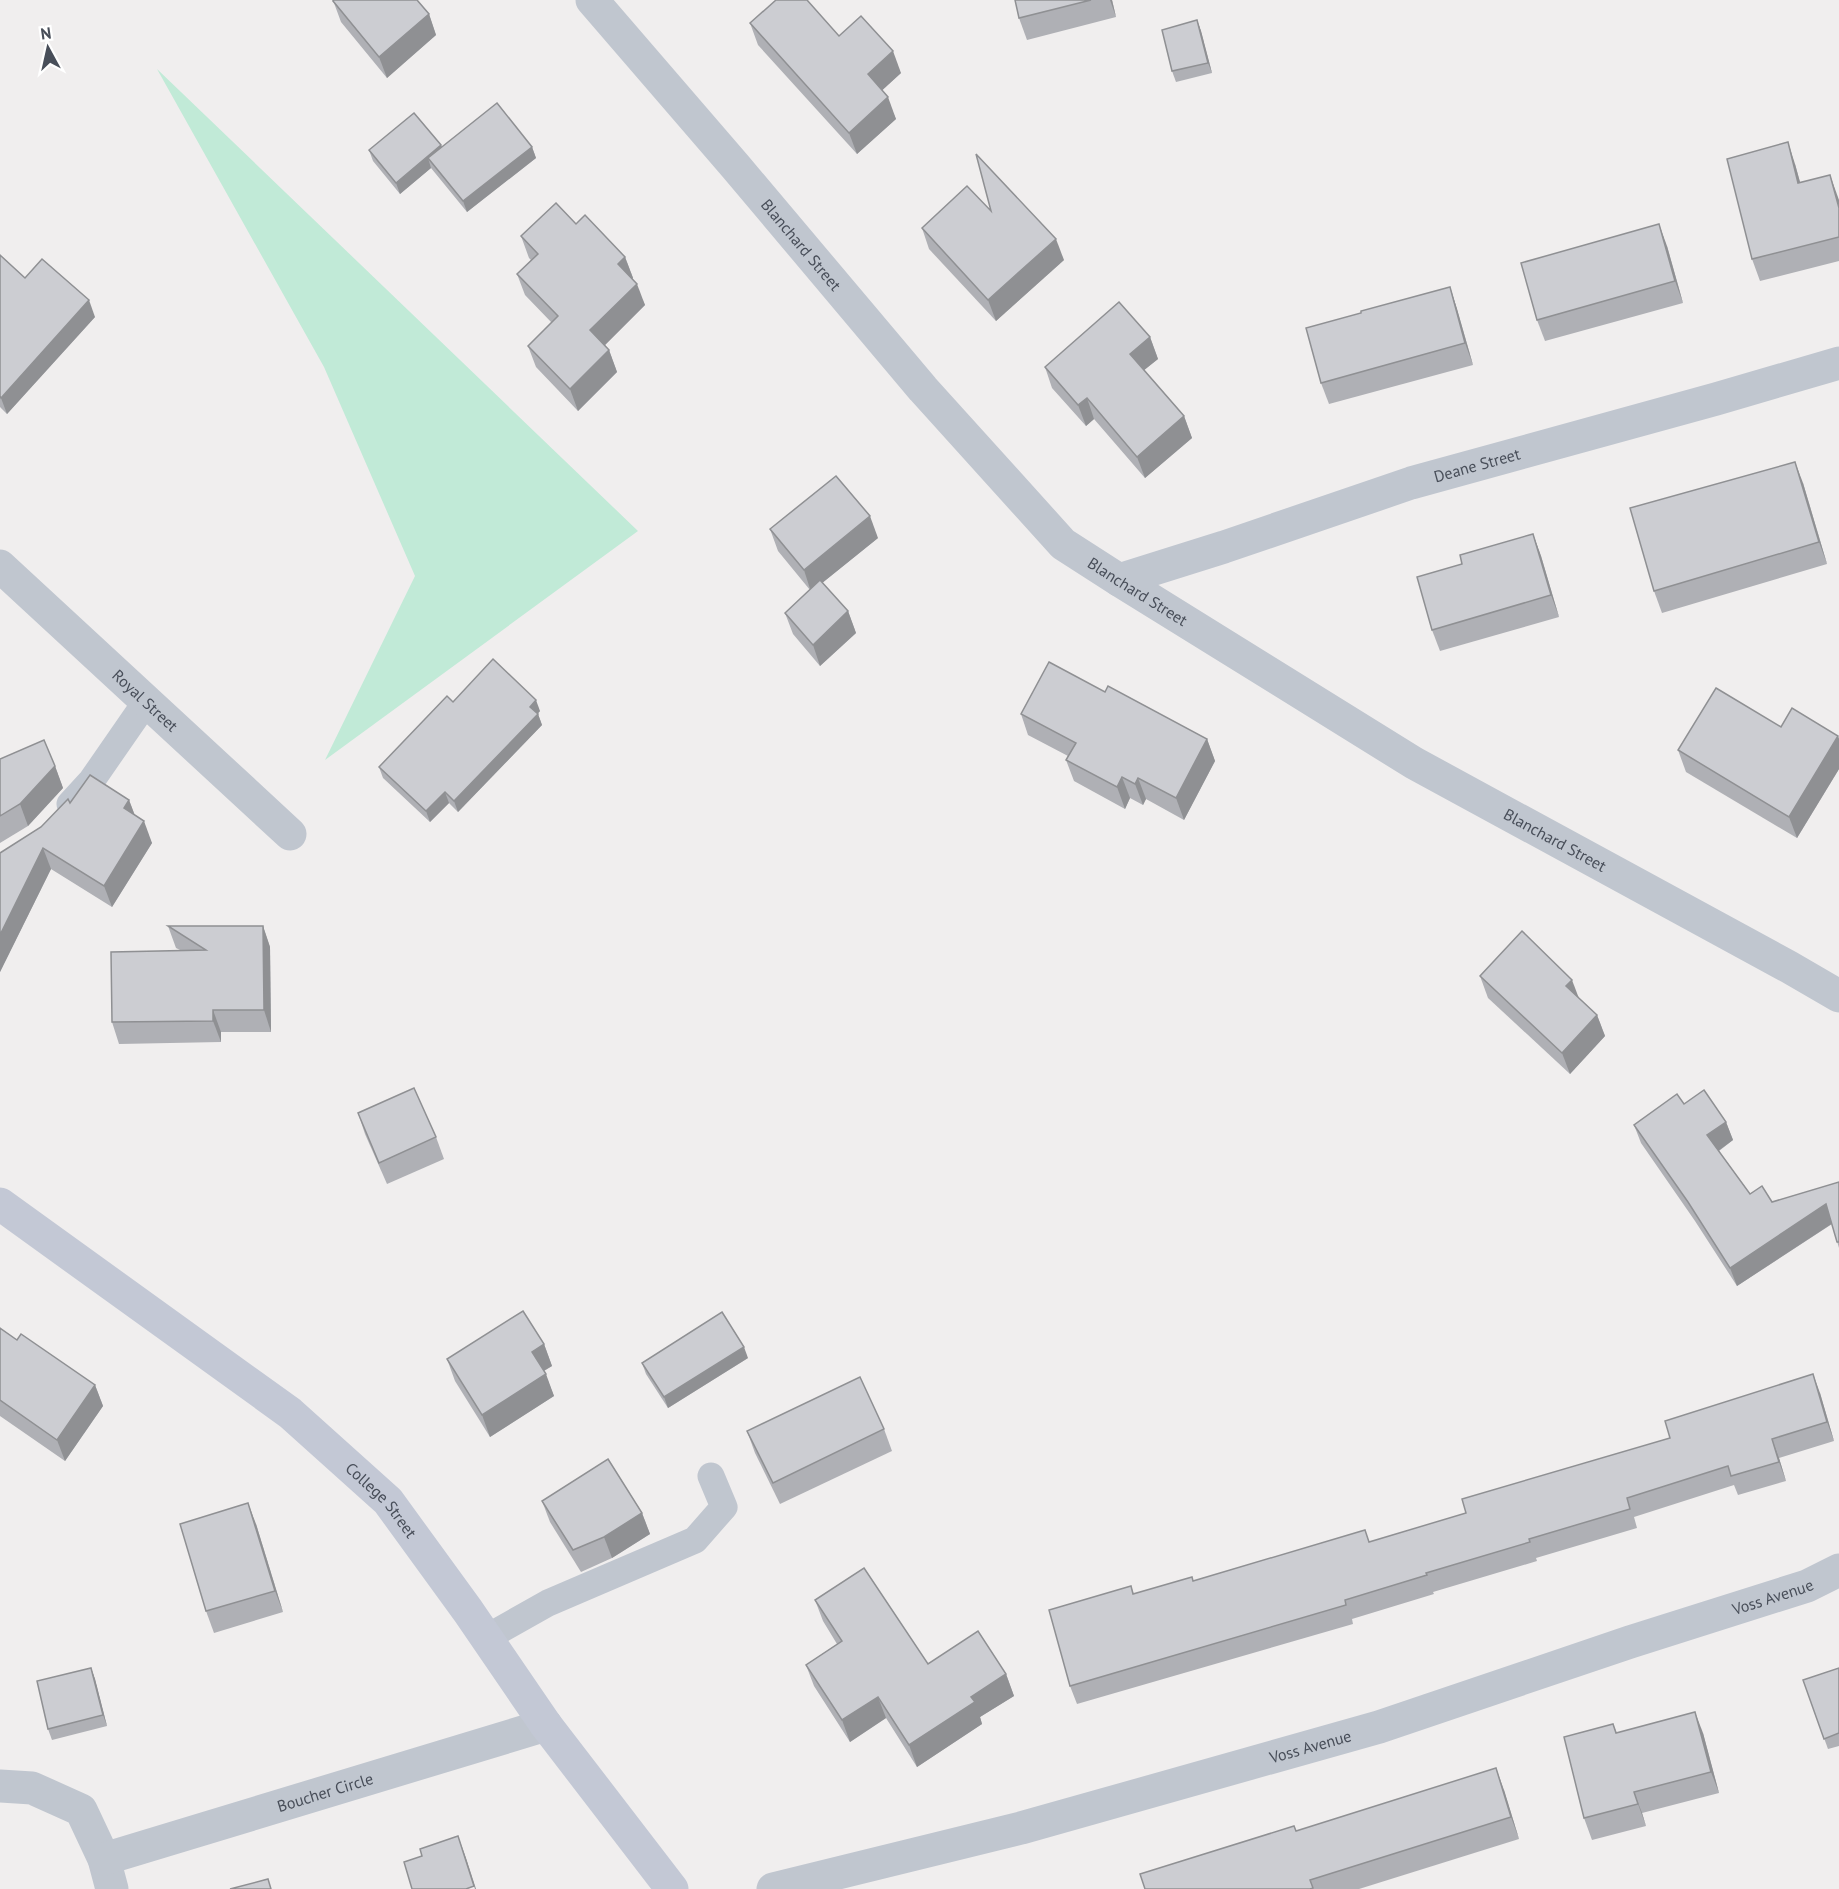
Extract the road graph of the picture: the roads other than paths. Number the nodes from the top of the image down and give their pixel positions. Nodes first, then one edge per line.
1 (592, 0) edge
2 (1839, 363) edge
3 (0, 566) edge
4 (1119, 580) junction
5 (146, 702) junction
6 (54, 821) edge
7 (290, 834) dead end
8 (1839, 996) edge
9 (0, 1204) edge
10 (711, 1476) dead end
11 (1839, 1570) edge
12 (486, 1638) junction
13 (546, 1725) junction
14 (0, 1786) edge
15 (108, 1874) edge
16 (672, 1889) edge
17 (773, 1889) edge

1 - 4 street, Blanchard Street
2 - 4 street, Deane Street
3 - 5 street, Royal Street
4 - 8 street, Blanchard Street
5 - 6 lane
5 - 7 street, Royal Street
9 - 12 street, College Street
10 - 12 lane
11 - 17 street, Voss Avenue
12 - 13 street, College Street
13 - 15 street, Boucher Circle
13 - 16 street, College Street
14 - 15 street, Boucher Circle

